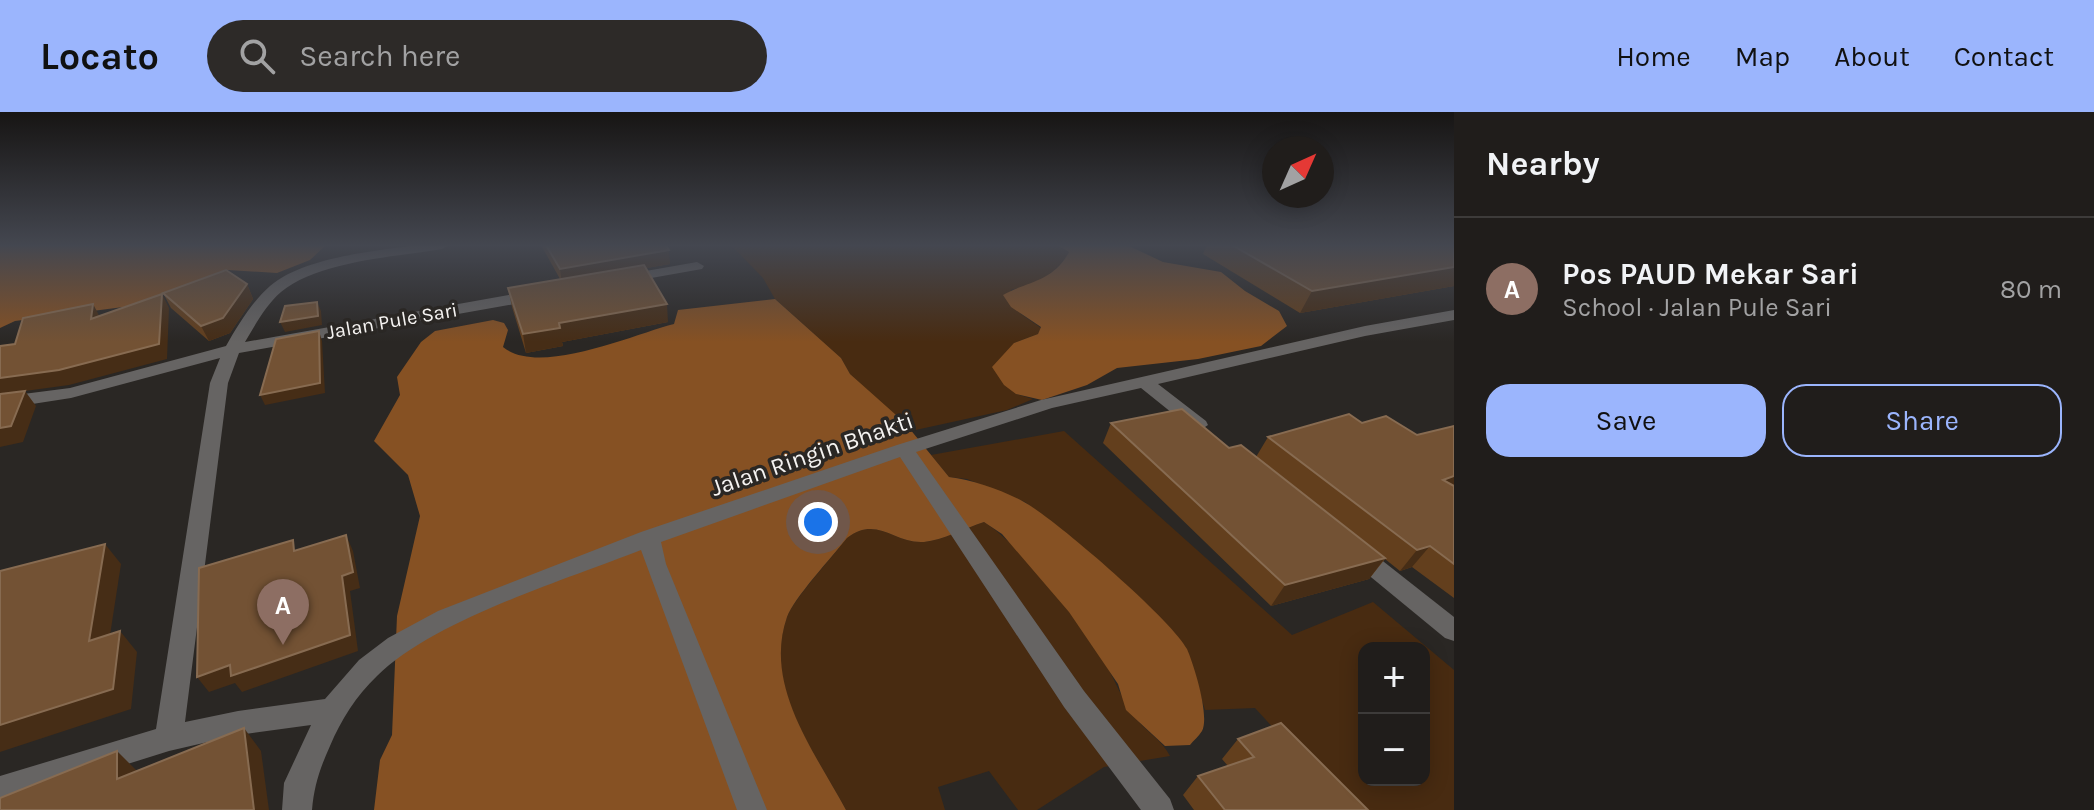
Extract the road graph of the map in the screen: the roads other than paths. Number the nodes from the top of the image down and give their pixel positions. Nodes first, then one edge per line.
1 (297, 278) edge
2 (633, 278) edge
3 (608, 282) edge
4 (562, 291) edge
5 (1454, 315) edge
6 (230, 350) junction
7 (1143, 381) junction
8 (0, 403) edge
9 (1219, 441) edge
10 (904, 449) junction
11 (649, 538) junction
12 (1343, 541) edge
13 (1454, 631) edge
14 (332, 710) junction
15 (169, 738) junction
16 (0, 790) edge
17 (297, 810) edge
18 (752, 810) edge
19 (1159, 810) edge

1 - 6 street
2 - 3 street
4 - 6 street, Jalan Pule Sari
5 - 7 street, Jalan Ringin Bhakti
6 - 8 street, Jalan Pule Sari
6 - 15 street
7 - 9 street
7 - 10 street, Jalan Ringin Bhakti
10 - 11 street, Jalan Ringin Bhakti
10 - 19 street
11 - 14 street, Jalan Ringin Bhakti
11 - 18 street
12 - 13 street
14 - 15 street
14 - 17 street, Jalan Ringin Bhakti
15 - 16 street

